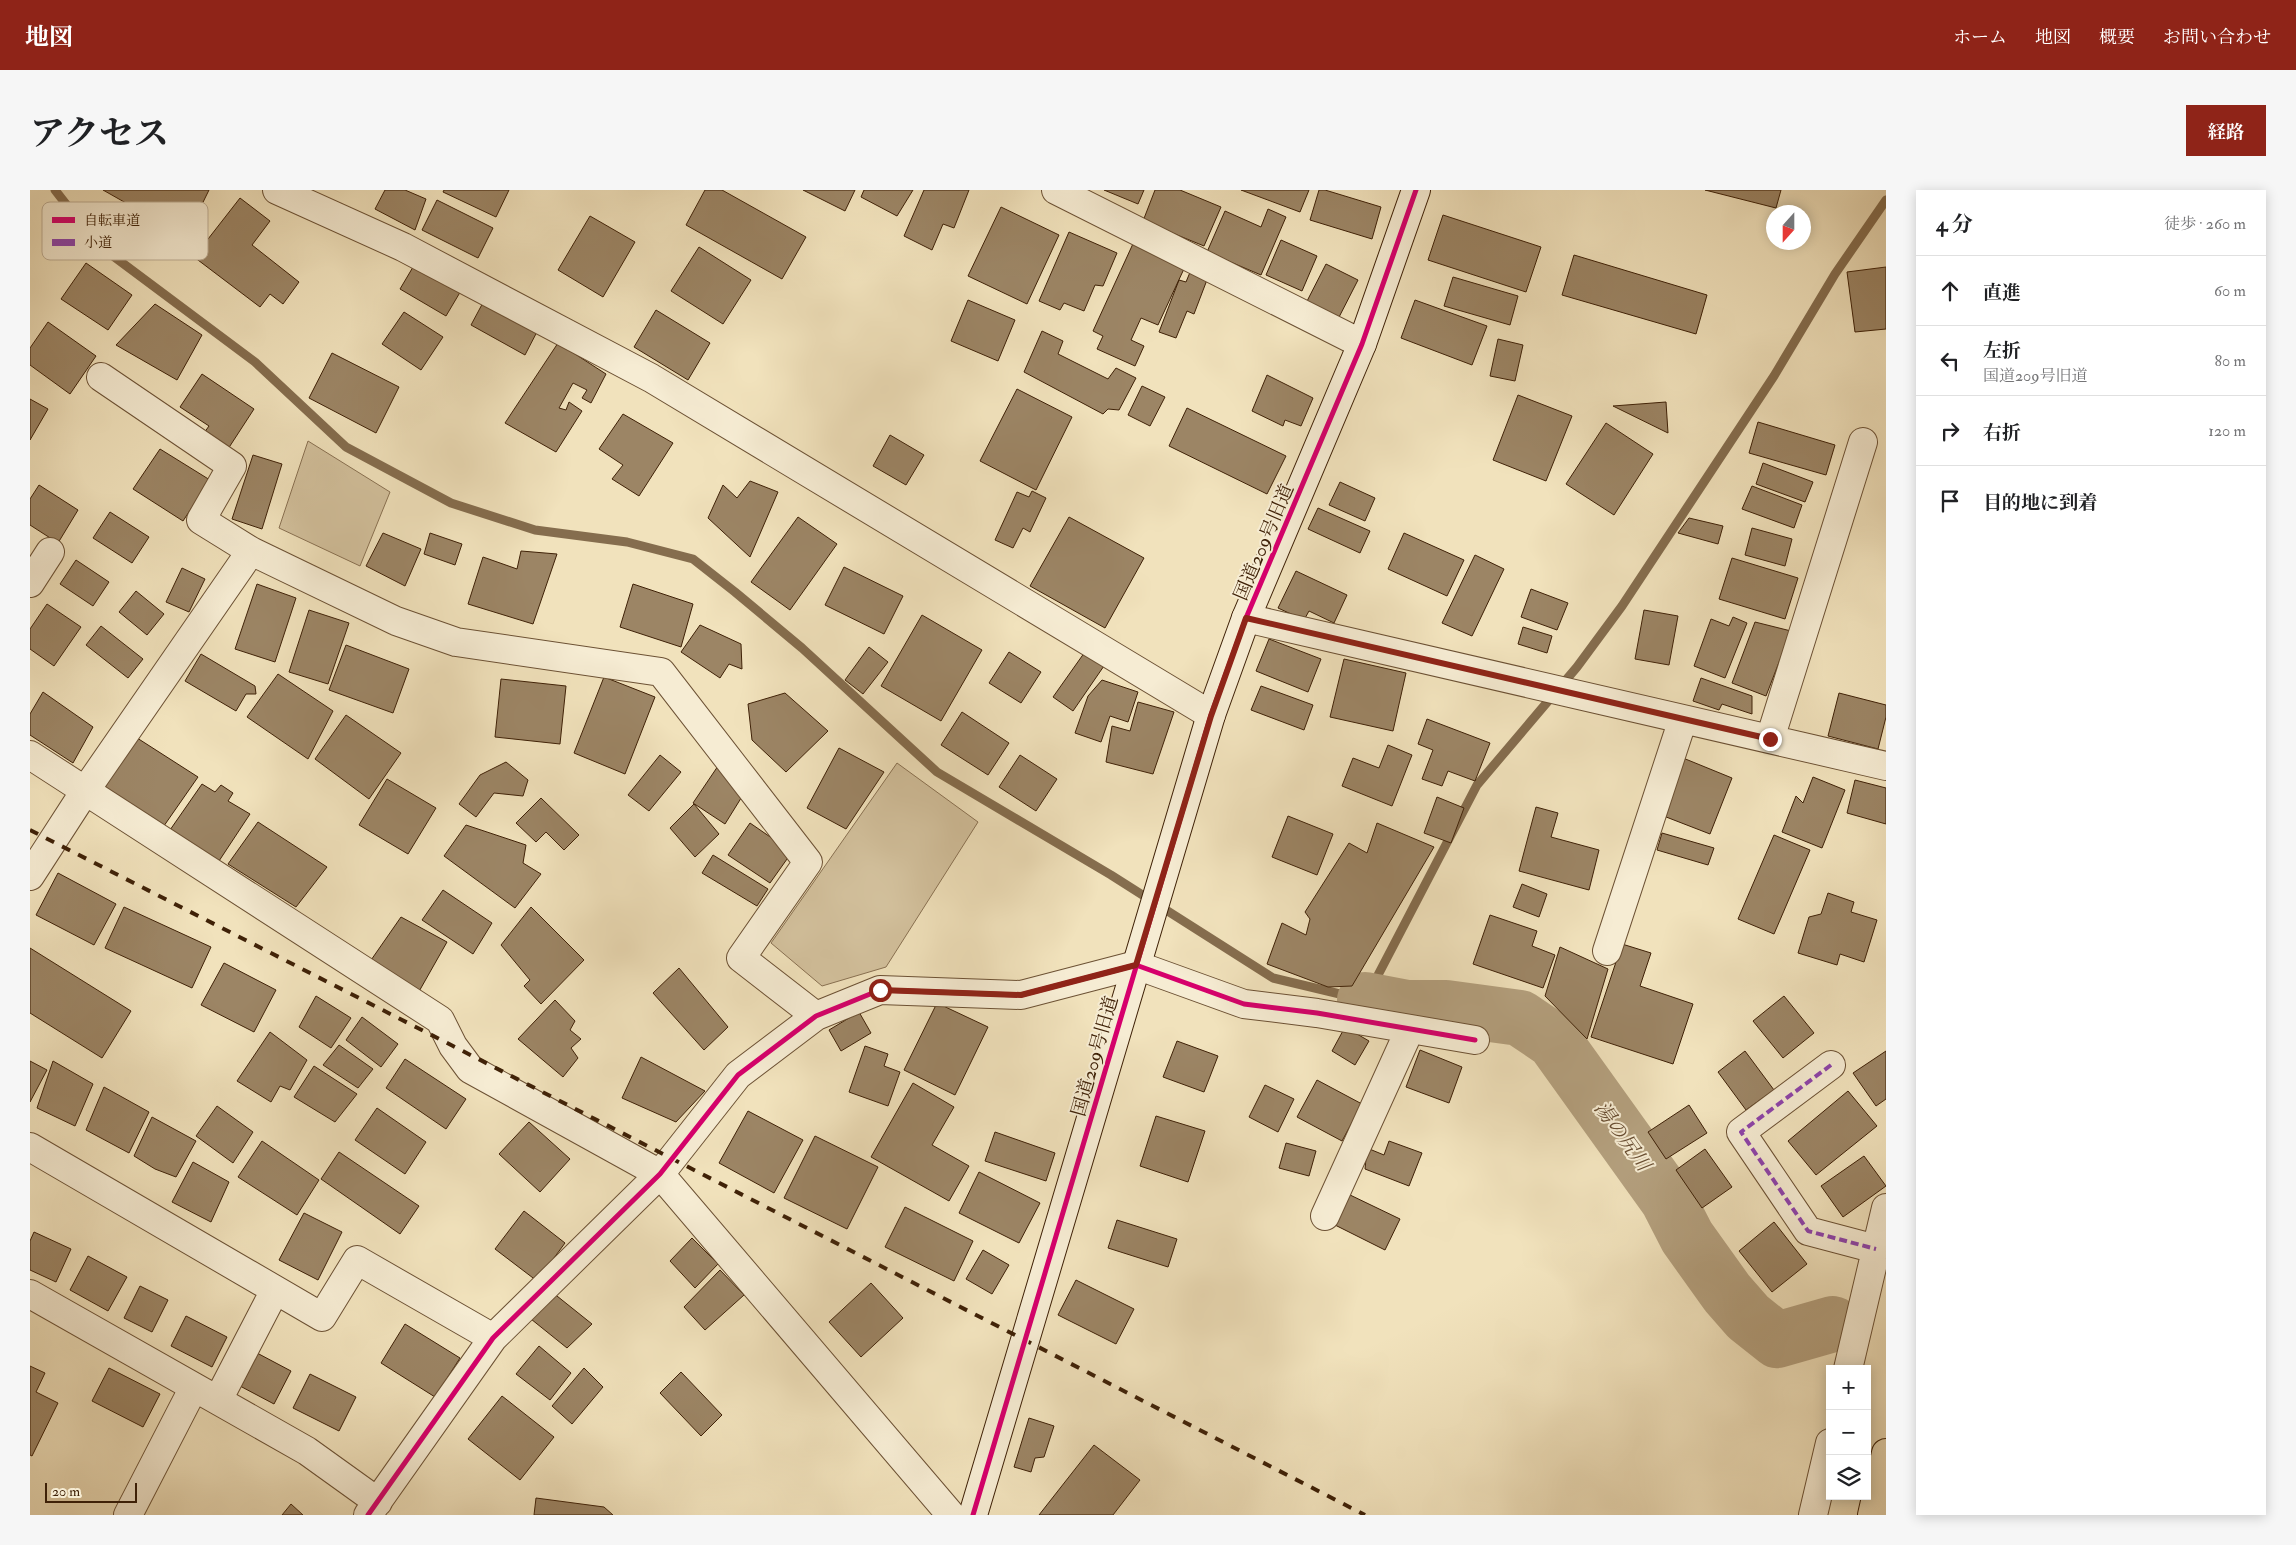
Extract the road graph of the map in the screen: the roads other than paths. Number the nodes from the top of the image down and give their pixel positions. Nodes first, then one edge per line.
1 (278, 190) edge
2 (1056, 190) edge
3 (1415, 190) edge
4 (1362, 344) junction
5 (100, 377) dead end
6 (1863, 442) dead end
7 (252, 551) junction
8 (50, 552) dead end
9 (30, 583) edge
10 (1246, 618) junction
11 (1211, 716) junction
12 (1683, 719) junction
13 (1770, 739) junction
14 (30, 756) edge
15 (1886, 766) edge
16 (85, 792) junction
17 (30, 876) edge
18 (1607, 951) dead end
19 (1136, 965) junction
20 (816, 1016) junction
21 (1410, 1029) junction
22 (1475, 1040) dead end
23 (1831, 1065) dead end
24 (30, 1147) edge
25 (660, 1174) junction
26 (1886, 1208) edge
27 (1324, 1216) dead end
28 (1876, 1250) junction
29 (275, 1290) junction
30 (30, 1294) edge
31 (493, 1338) junction
32 (1849, 1365) edge
33 (194, 1387) junction
34 (218, 1400) junction
35 (1886, 1453) edge
36 (1827, 1455) edge
37 (373, 1509) edge
38 (128, 1515) edge
39 (951, 1515) edge
40 (973, 1515) edge
41 (1813, 1515) edge
42 (1872, 1515) edge

1 - 11 street
2 - 4 street
3 - 4 street, 国道209号旧道
4 - 10 street, 国道209号旧道
5 - 7 street
6 - 13 street
7 - 16 street
7 - 20 street
8 - 9 street
10 - 11 street, 国道209号旧道
10 - 12 street
11 - 19 street, 国道209号旧道
12 - 13 street
12 - 18 street
13 - 15 street
14 - 16 street
16 - 17 street
16 - 25 street
19 - 20 street
19 - 21 street
19 - 40 street, 国道209号旧道
20 - 25 street
21 - 22 street
21 - 27 street
23 - 28 street
24 - 29 street
25 - 31 street
25 - 39 street
26 - 28 street
28 - 32 street
29 - 31 street
29 - 34 street
30 - 33 street
31 - 37 street
33 - 34 street
33 - 38 street
34 - 37 street
35 - 42 highway
36 - 41 street

